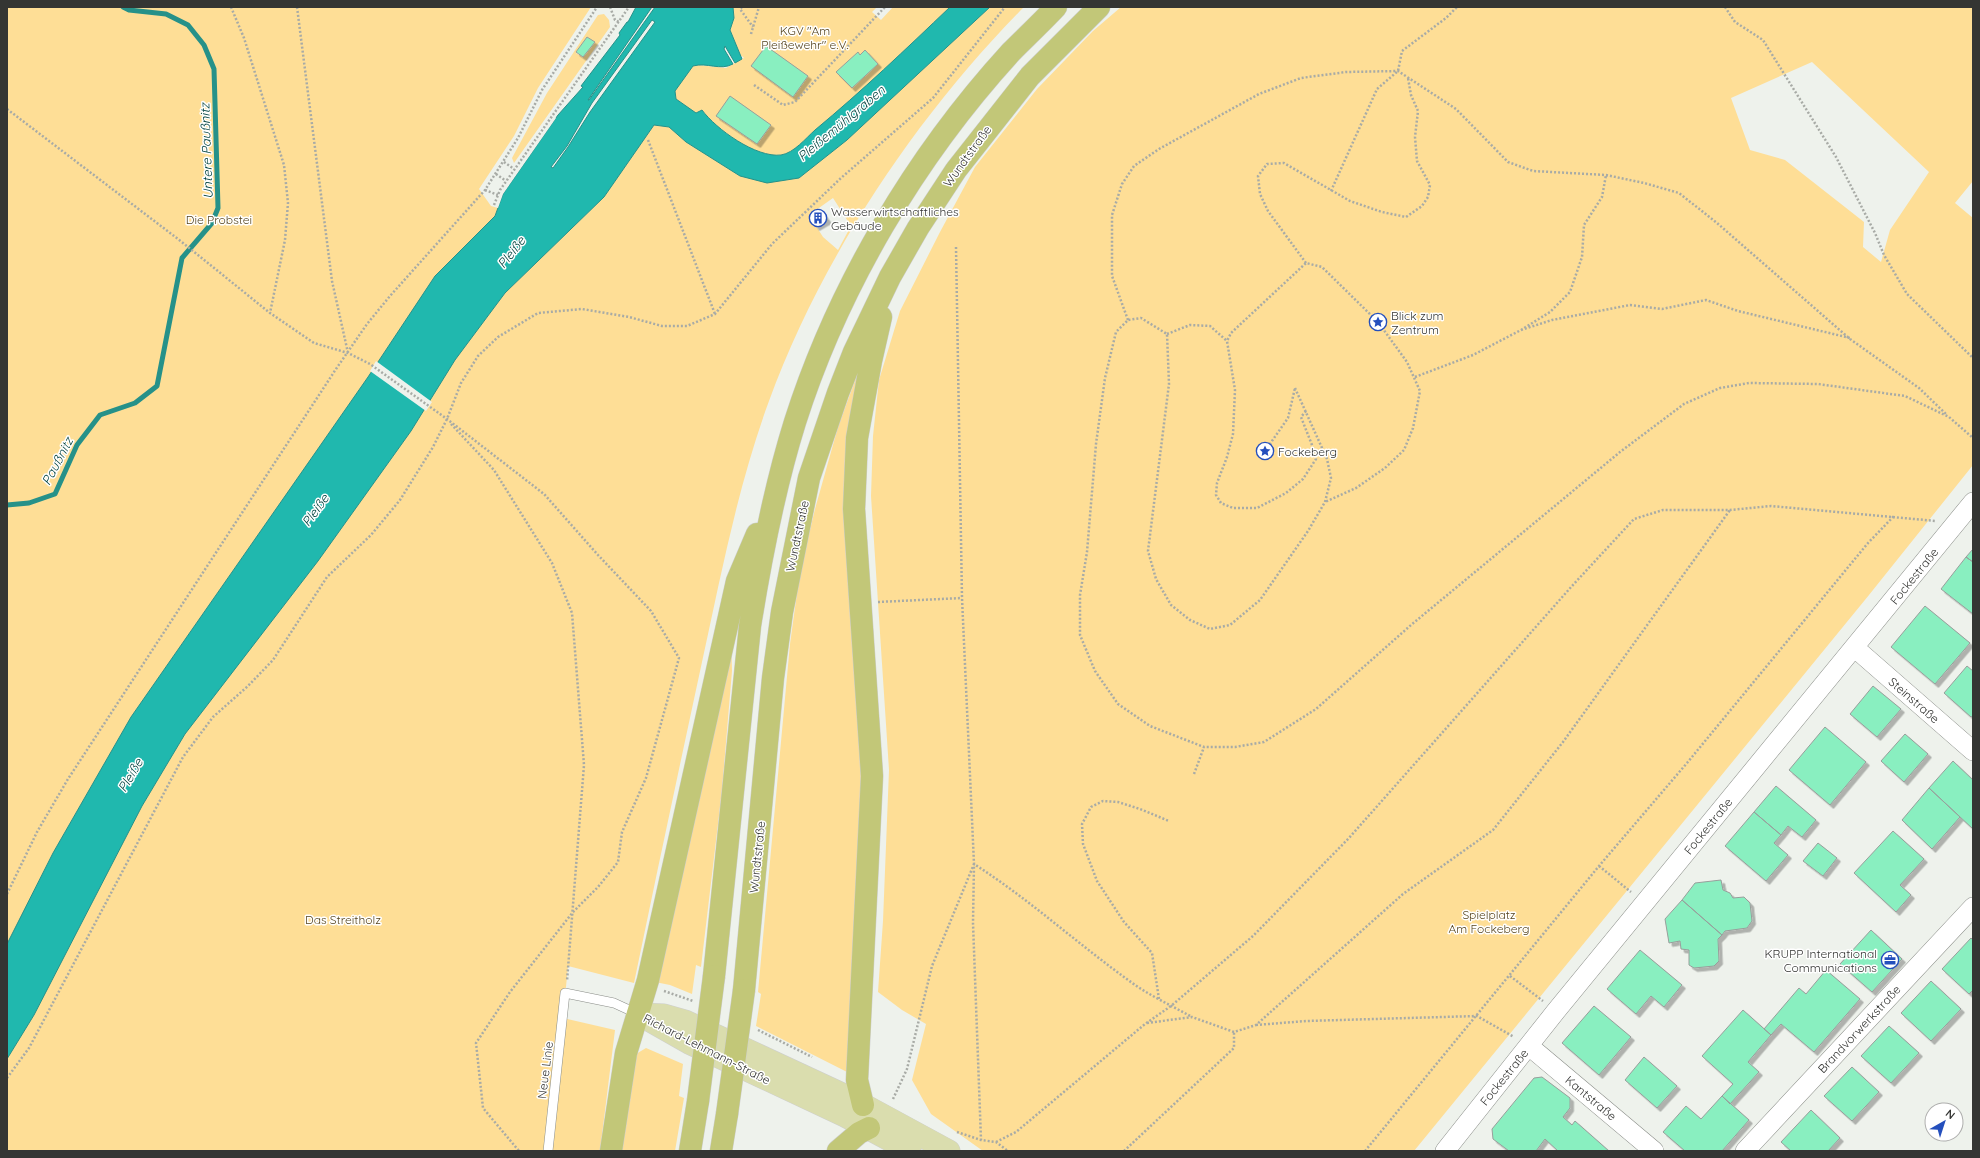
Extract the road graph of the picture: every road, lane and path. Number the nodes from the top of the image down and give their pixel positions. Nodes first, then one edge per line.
1 (231, 7) edge
2 (298, 7) edge
3 (597, 7) edge
4 (610, 7) edge
5 (629, 7) edge
6 (742, 7) edge
7 (758, 7) edge
8 (885, 7) edge
9 (1005, 7) edge
10 (1056, 7) edge
11 (1099, 7) edge
12 (1457, 7) edge
13 (1725, 7) edge
14 (619, 22) junction
15 (753, 27) junction
16 (751, 34) dead end
17 (1398, 71) junction
18 (1408, 78) junction
19 (754, 85) dead end
20 (7, 109) edge
21 (648, 140) dead end
22 (504, 162) junction
23 (514, 169) junction
24 (496, 174) junction
25 (1606, 175) junction
26 (506, 181) junction
27 (485, 190) junction
28 (1331, 191) junction
29 (498, 195) junction
30 (494, 205) dead end
31 (956, 247) dead end
32 (1306, 262) junction
33 (890, 277) junction
34 (270, 313) junction
35 (715, 314) junction
36 (1128, 320) junction
37 (1521, 330) junction
38 (1167, 334) junction
39 (1850, 339) junction
40 (1227, 341) junction
41 (348, 353) junction
42 (1973, 358) edge
43 (1415, 377) junction
44 (1306, 411) junction
45 (1949, 417) junction
46 (447, 419) junction
47 (1973, 438) edge
48 (1265, 451) dead end
49 (778, 483) junction
50 (1325, 502) junction
51 (1973, 502) edge
52 (1730, 510) junction
53 (1894, 516) junction
54 (1956, 524) junction
55 (962, 598) junction
56 (861, 603) junction
57 (1855, 648) junction
58 (1204, 747) junction
59 (1973, 752) edge
60 (1194, 774) dead end
61 (1169, 821) dead end
62 (974, 864) junction
63 (1599, 866) junction
64 (7, 894) edge
65 (1645, 904) junction
66 (1973, 907) edge
67 (573, 912) junction
68 (1510, 976) junction
69 (1528, 989) dead end
70 (565, 993) junction
71 (1159, 998) junction
72 (1171, 1006) junction
73 (638, 1014) junction
74 (1477, 1016) junction
75 (1192, 1017) junction
76 (1145, 1024) junction
77 (1256, 1025) junction
78 (1234, 1032) junction
79 (1529, 1046) junction
80 (7, 1078) edge
81 (893, 1099) dead end
82 (863, 1105) junction
83 (869, 1128) junction
84 (950, 1140) edge
85 (981, 1140) junction
86 (996, 1142) junction
87 (519, 1151) edge
88 (548, 1151) edge
89 (611, 1151) edge
90 (690, 1151) edge
91 (721, 1151) edge
92 (838, 1151) edge
93 (910, 1151) edge
94 (1008, 1151) edge
95 (1124, 1151) edge
96 (1365, 1151) edge
97 (1445, 1151) edge
98 (1654, 1151) edge
99 (1745, 1151) edge

1 - 34 path
2 - 41 path
3 - 22 path
4 - 14 path
5 - 14 path
6 - 15 path
7 - 15 path
8 - 19 path
9 - 35 path
10 - 49 highway
11 - 33 highway, Wundtstraße
12 - 17 path
13 - 42 path
14 - 23 path
15 - 16 path
17 - 18 path
17 - 28 path
17 - 36 path
18 - 25 path
18 - 28 path
20 - 34 path
21 - 35 path
22 - 23 path
22 - 24 path
23 - 26 path
24 - 26 path
24 - 27 path
25 - 37 path
25 - 39 path
26 - 29 path
27 - 29 path
27 - 41 path
28 - 32 path
29 - 30 path
31 - 55 path
32 - 40 path
32 - 43 path
33 - 56 highway
33 - 91 highway, Wundtstraße, bridge
34 - 41 path
35 - 46 path
36 - 38 path
36 - 58 path
37 - 39 path
37 - 43 path
38 - 40 path
38 - 50 path
39 - 45 path
40 - 44 path
41 - 46 path
41 - 64 path
43 - 50 path
44 - 48 path
44 - 50 path
45 - 47 path
45 - 58 path
46 - 67 path
46 - 67 path
46 - 80 path
49 - 73 highway
49 - 90 highway, bridge
51 - 54 street, Fockestraße
52 - 53 path
52 - 72 path
52 - 77 path
53 - 54 path
53 - 63 path
54 - 57 street, Fockestraße
55 - 56 path
55 - 62 path
56 - 82 highway
57 - 59 street, Steinstraße
57 - 65 street, Fockestraße
58 - 60 path
61 - 71 path
62 - 71 path
62 - 81 path
62 - 85 path
63 - 65 path
63 - 68 path
65 - 79 street, Fockestraße
66 - 99 street, Brandvorwerkstraße
67 - 70 path
67 - 87 path
68 - 69 path
68 - 74 path
70 - 73 lane
70 - 88 lane, Neue Linie
71 - 72 path
72 - 75 path
72 - 76 path
73 - 82 main road, Richard-Lehmann-Straße
73 - 83 main road, Richard-Lehmann-Straße
73 - 89 highway
74 - 77 path
74 - 79 path
74 - 96 path
75 - 76 path
75 - 78 path
76 - 86 path
77 - 78 path
78 - 95 path
79 - 97 street, Fockestraße
79 - 98 street, Kantstraße
82 - 84 main road, Richard-Lehmann-Straße
83 - 92 highway
83 - 93 main road, Richard-Lehmann-Straße
84 - 85 path
85 - 86 path
86 - 94 path

